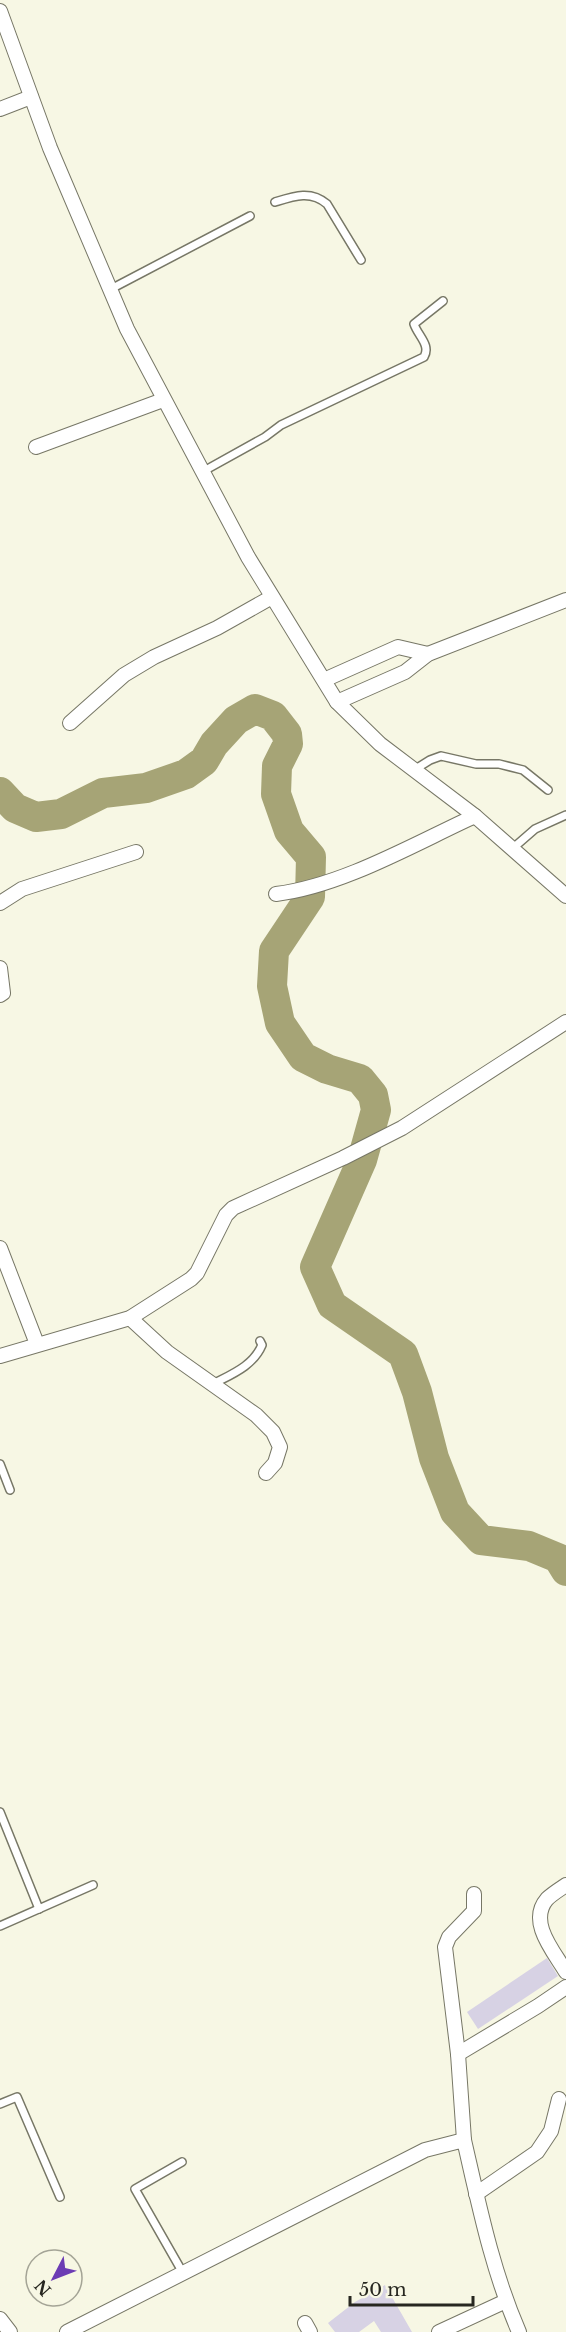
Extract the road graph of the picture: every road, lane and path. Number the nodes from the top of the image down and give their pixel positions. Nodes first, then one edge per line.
1 (0, 11) edge
2 (31, 97) junction
3 (0, 109) edge
4 (275, 202) dead end
5 (250, 216) dead end
6 (361, 260) dead end
7 (109, 290) junction
8 (443, 301) dead end
9 (164, 400) junction
10 (36, 447) dead end
11 (202, 472) junction
12 (272, 597) junction
13 (566, 600) edge
14 (428, 654) junction
15 (324, 680) junction
16 (337, 702) junction
17 (70, 723) dead end
18 (414, 770) junction
19 (548, 790) dead end
20 (566, 815) edge
21 (475, 816) junction
22 (512, 849) junction
23 (136, 852) dead end
24 (276, 894) dead end
25 (566, 896) edge
26 (0, 903) edge
27 (0, 968) edge
28 (0, 995) edge
29 (566, 1022) edge
30 (0, 1248) edge
31 (130, 1318) junction
32 (260, 1341) dead end
33 (36, 1344) junction
34 (0, 1356) edge
35 (213, 1384) junction
36 (0, 1464) edge
37 (266, 1473) dead end
38 (10, 1490) dead end
39 (0, 1812) edge
40 (93, 1885) dead end
41 (566, 1885) edge
42 (474, 1894) dead end
43 (39, 1909) junction
44 (0, 1926) edge
45 (566, 1972) edge
46 (566, 1987) edge
47 (458, 2054) junction
48 (559, 2098) dead end
49 (0, 2104) edge
50 (464, 2140) junction
51 (182, 2162) dead end
52 (476, 2194) junction
53 (60, 2197) dead end
54 (183, 2273) junction
55 (499, 2303) junction
56 (0, 2319) edge
57 (10, 2332) edge
58 (67, 2332) edge
59 (439, 2332) edge
60 (519, 2332) edge

1 - 2 street
2 - 3 street
2 - 7 street
4 - 6 lane
5 - 7 lane
7 - 9 street
8 - 11 lane
9 - 10 street
9 - 11 street
11 - 12 street
12 - 15 street
12 - 17 street
13 - 14 street
14 - 15 street
14 - 16 street
15 - 16 street
16 - 18 street
18 - 19 lane
18 - 21 street
20 - 22 lane
21 - 22 street
21 - 24 street
22 - 25 street
23 - 26 street
27 - 28 street
29 - 31 street
30 - 33 street
31 - 33 street
31 - 35 street
32 - 35 lane
33 - 34 street
35 - 37 street
36 - 38 lane
39 - 43 lane
40 - 43 lane
41 - 45 street
42 - 47 street
43 - 44 lane
46 - 47 street
47 - 50 street
48 - 52 street
49 - 53 lane
50 - 52 street
50 - 54 street
51 - 54 lane
52 - 55 street
54 - 58 street
55 - 59 street
55 - 60 street
56 - 57 street

